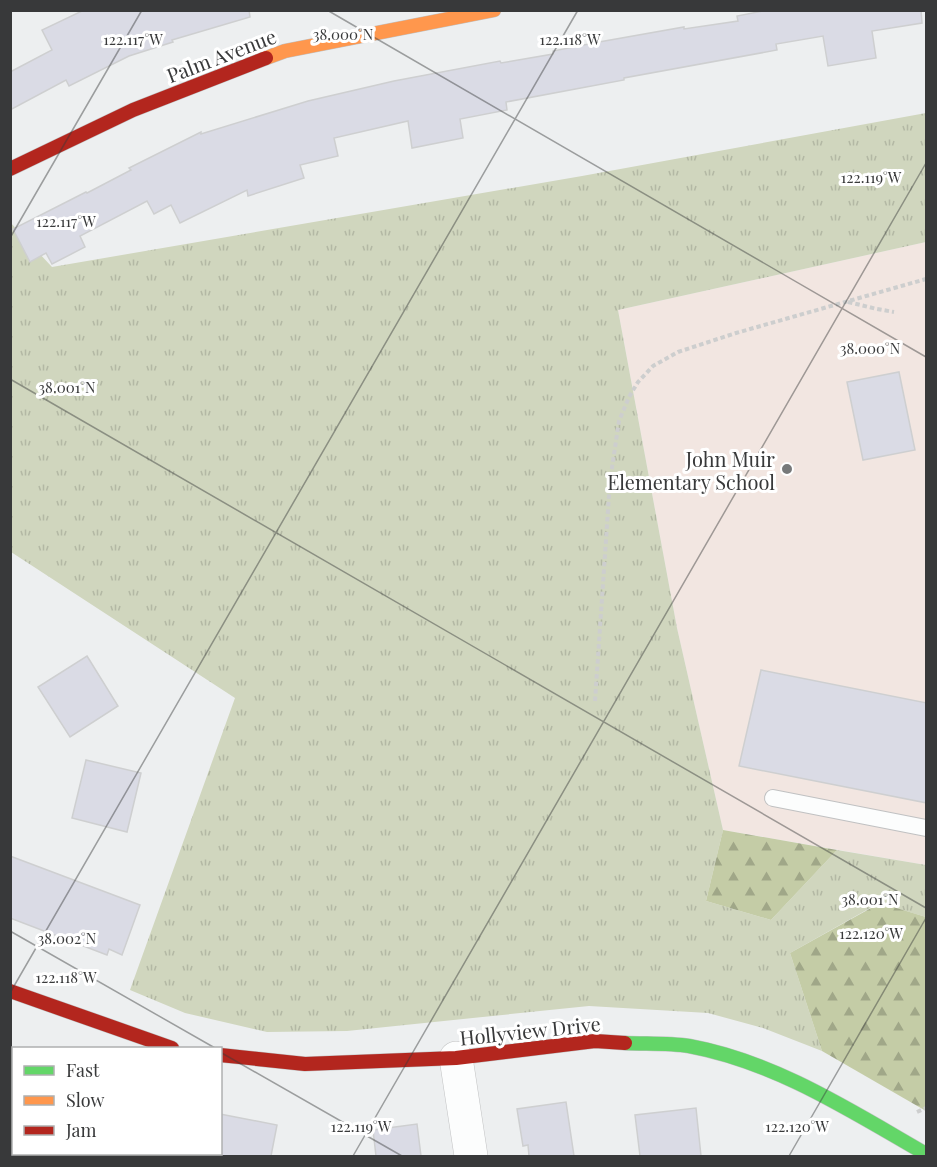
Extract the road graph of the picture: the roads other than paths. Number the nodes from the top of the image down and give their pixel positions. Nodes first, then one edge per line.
1 (494, 10) edge
2 (10, 169) edge
3 (773, 798) dead end
4 (927, 828) edge
5 (10, 991) edge
6 (169, 1047) edge
7 (222, 1055) edge
8 (456, 1058) junction
9 (927, 1154) edge
10 (471, 1156) edge

1 - 2 street, Palm Avenue
3 - 4 lane
5 - 6 street
7 - 8 street, Hollyview Drive
8 - 9 street, Hollyview Drive
8 - 10 street

